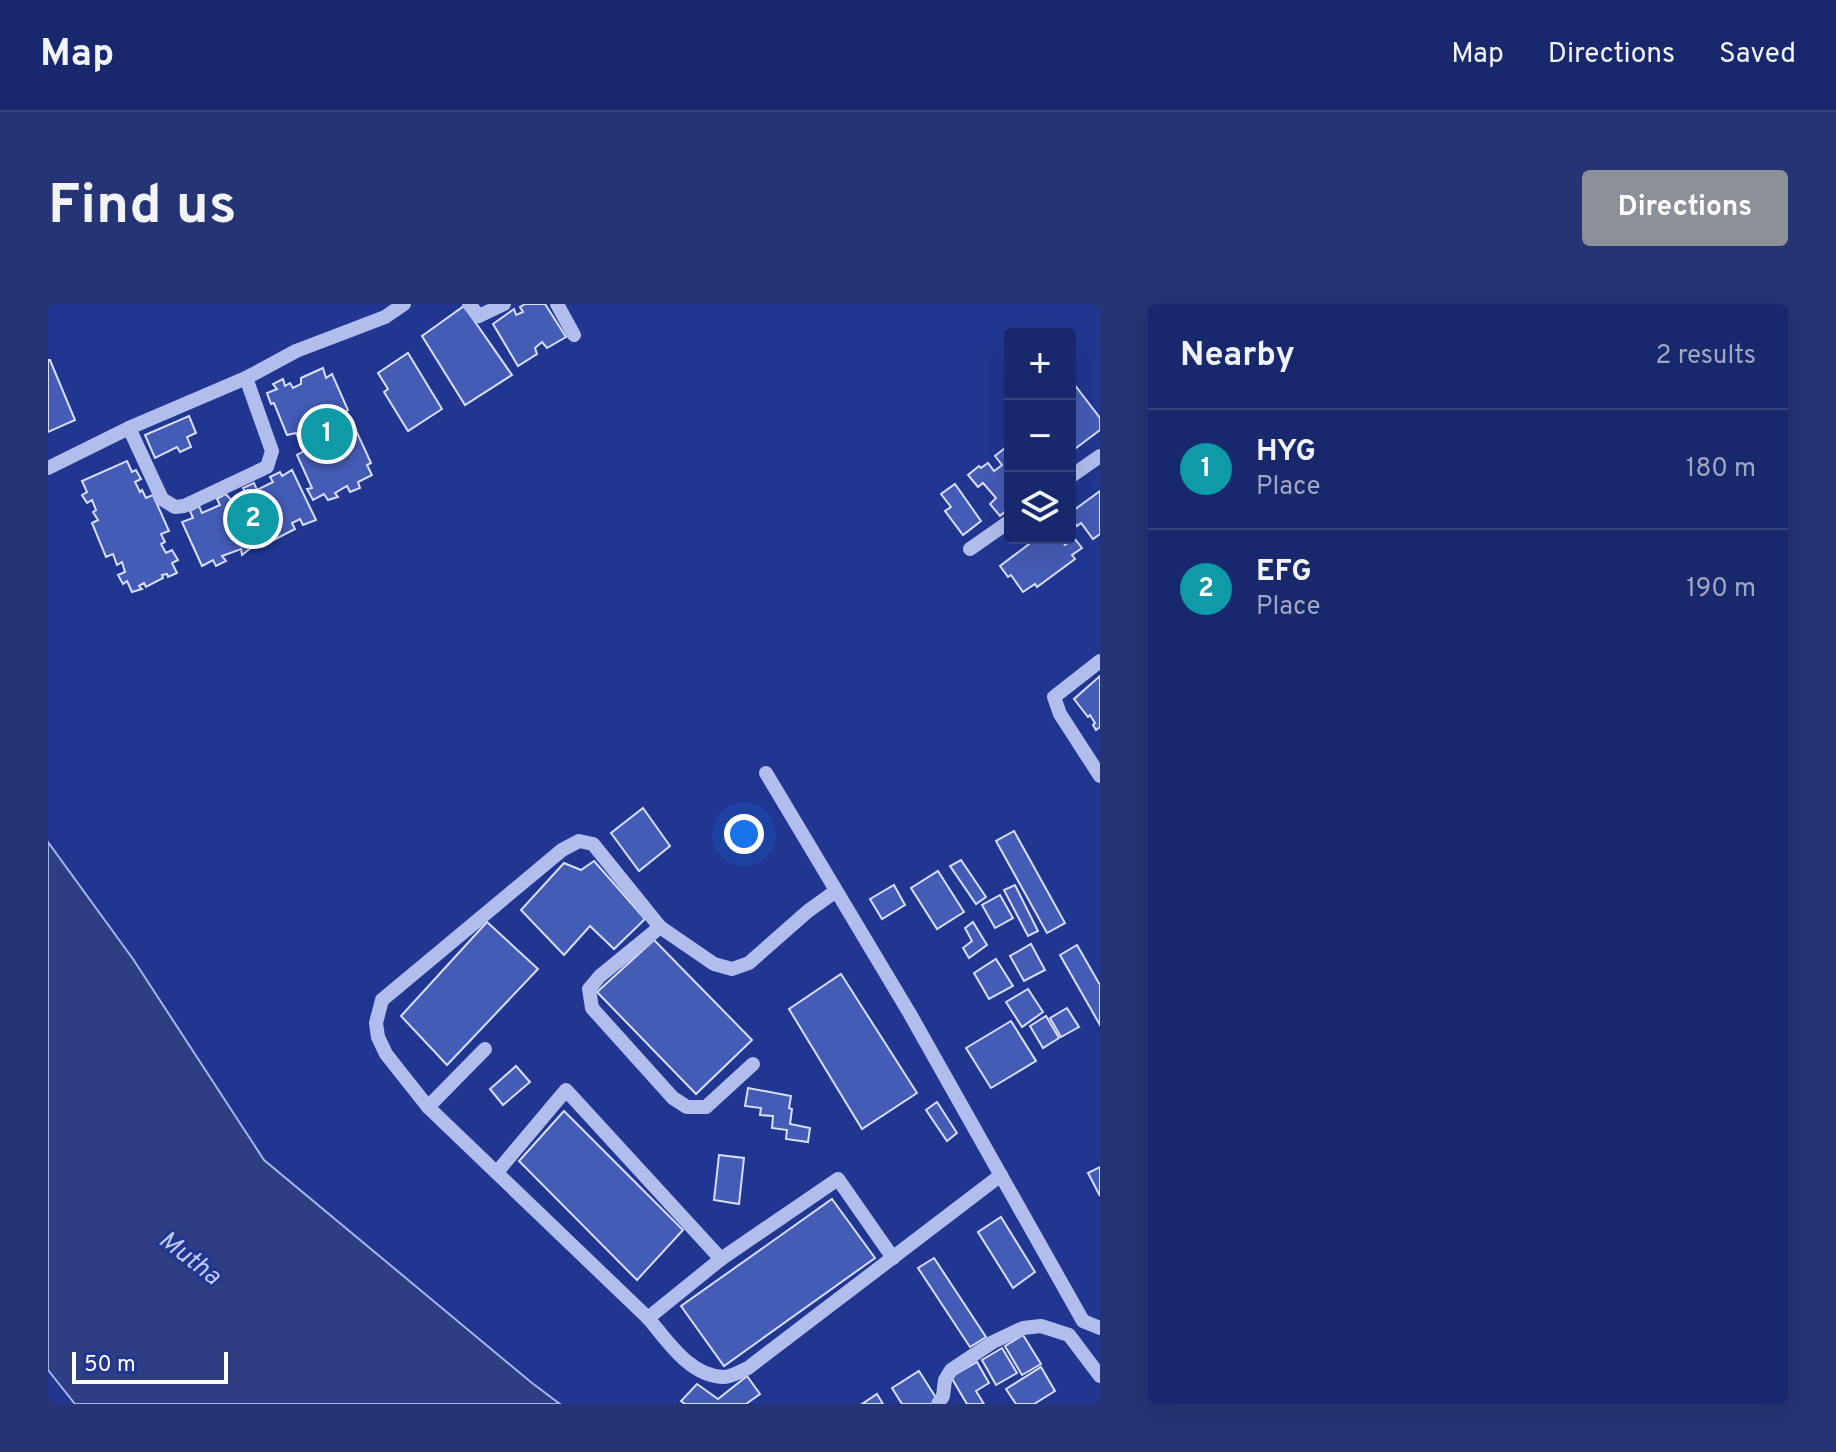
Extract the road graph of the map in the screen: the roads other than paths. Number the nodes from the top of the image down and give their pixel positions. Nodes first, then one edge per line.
1 (404, 304) edge
2 (469, 304) edge
3 (504, 304) edge
4 (557, 304) edge
5 (574, 335) dead end
6 (246, 378) junction
7 (129, 428) junction
8 (1100, 456) edge
9 (48, 468) edge
10 (1076, 473) edge
11 (1004, 525) edge
12 (970, 549) dead end
13 (1100, 661) edge
14 (766, 773) dead end
15 (1100, 776) edge
16 (836, 891) junction
17 (660, 927) junction
18 (485, 1049) dead end
19 (753, 1064) dead end
20 (428, 1107) junction
21 (497, 1172) junction
22 (1001, 1175) junction
23 (893, 1258) junction
24 (721, 1259) junction
25 (648, 1318) junction
26 (1083, 1321) junction
27 (1100, 1328) edge
28 (1069, 1335) junction
29 (1100, 1376) edge
30 (938, 1404) edge

1 - 6 street
2 - 3 street
4 - 5 street
6 - 7 street
6 - 7 street
7 - 9 street
8 - 10 street
11 - 12 street
13 - 15 street
14 - 16 street
16 - 17 street
16 - 22 street
17 - 19 street
17 - 20 street
18 - 20 street
20 - 21 street
21 - 24 street
21 - 25 street
22 - 23 street
22 - 26 street
23 - 24 street
23 - 25 street
24 - 25 street
26 - 27 street
26 - 28 street
28 - 29 street
28 - 30 street

